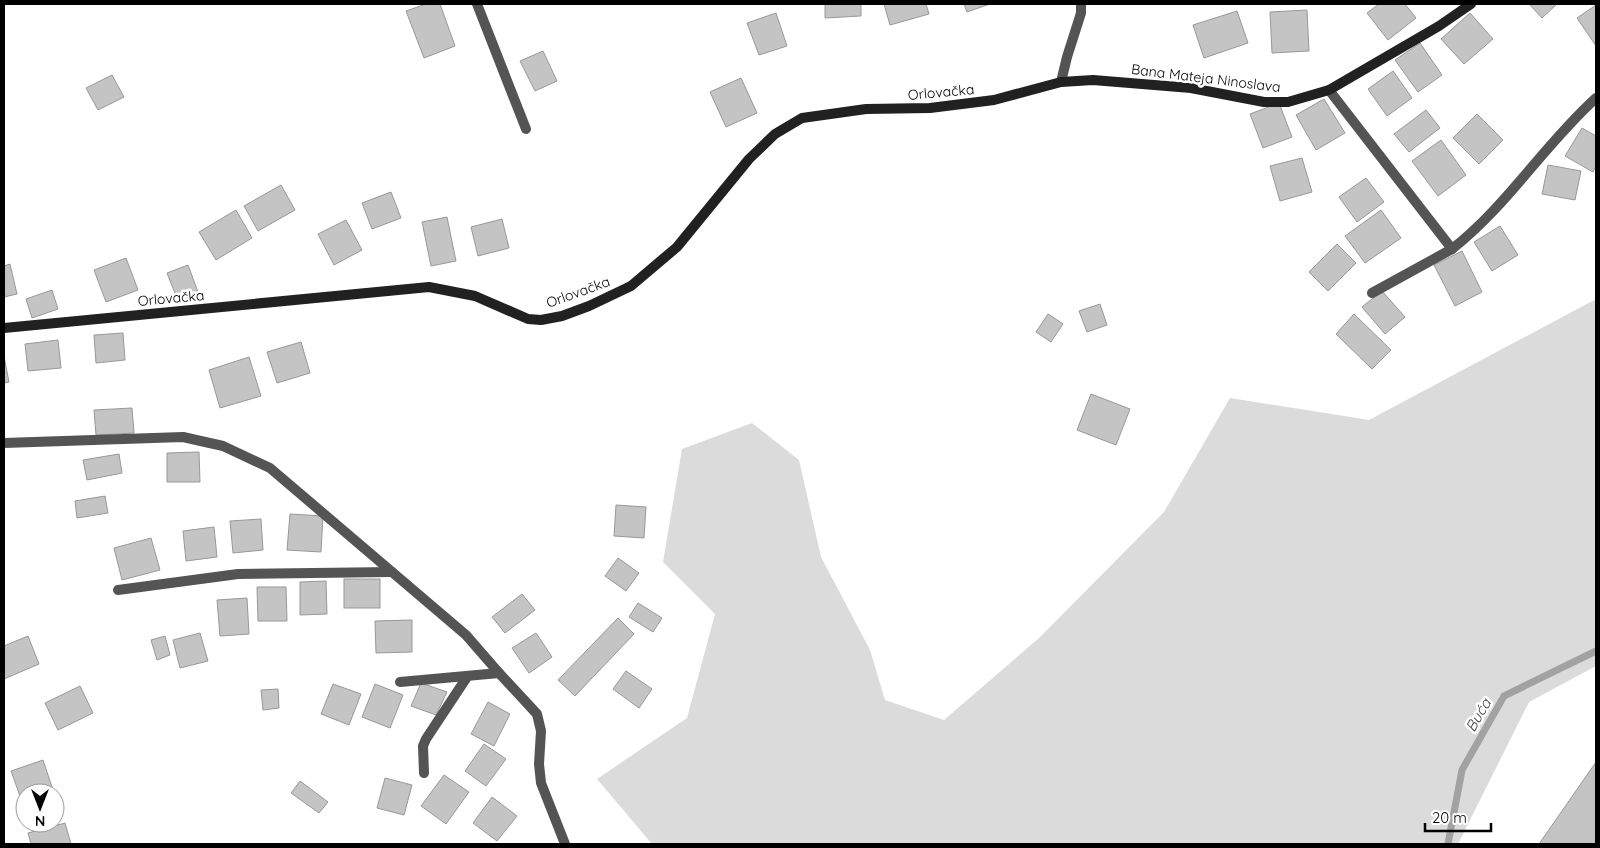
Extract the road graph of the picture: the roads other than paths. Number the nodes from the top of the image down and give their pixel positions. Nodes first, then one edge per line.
1 (477, 4) edge
2 (1081, 4) edge
3 (1470, 4) edge
4 (1093, 80) joint
5 (1061, 82) junction
6 (1329, 90) junction
7 (1596, 98) edge
8 (526, 129) dead end
9 (1452, 249) junction
10 (1372, 293) dead end
11 (4, 328) edge
12 (4, 443) edge
13 (392, 572) junction
14 (118, 590) dead end
15 (499, 673) junction
16 (467, 677) junction
17 (400, 682) dead end
18 (424, 773) dead end
19 (565, 844) edge

1 - 8 street
2 - 5 street
3 - 6 street, Bana Mateja Ninoslava
4 - 5 street, Orlovačka
4 - 6 street, Bana Mateja Ninoslava
5 - 11 street, Orlovačka
6 - 9 street
7 - 9 street
9 - 10 street
12 - 13 street
13 - 14 street
13 - 15 street
15 - 16 street
15 - 19 street
16 - 17 street
16 - 18 street

